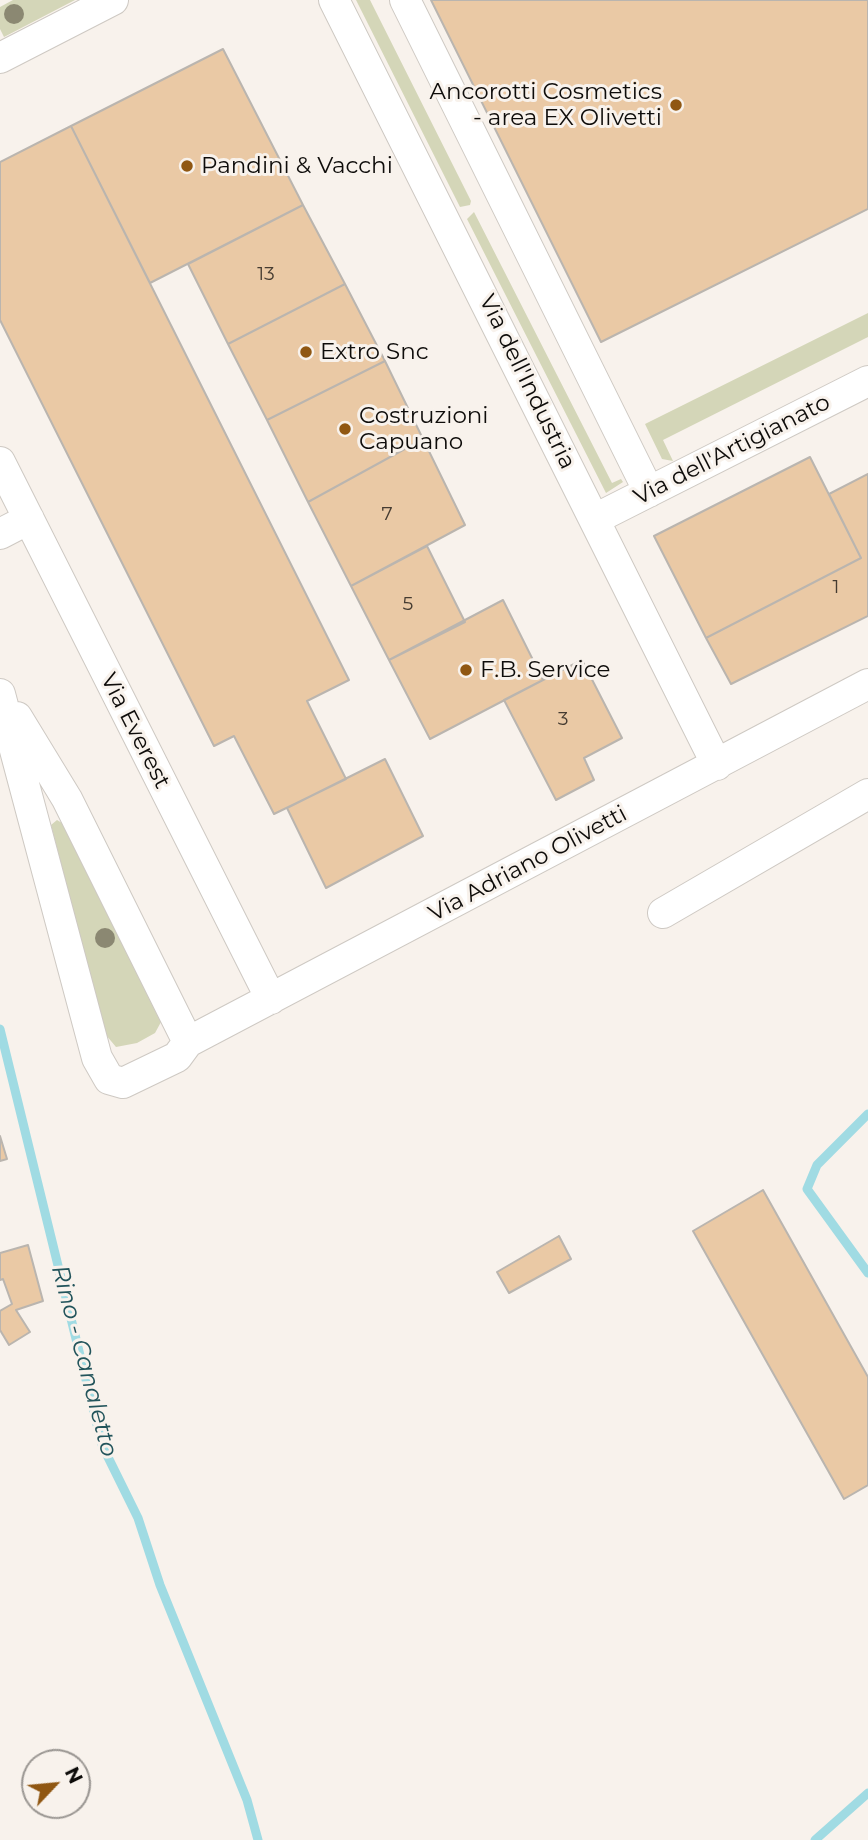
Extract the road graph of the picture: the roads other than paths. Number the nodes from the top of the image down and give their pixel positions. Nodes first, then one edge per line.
1 (113, 0) edge
2 (334, 0) edge
3 (405, 0) edge
4 (0, 58) edge
5 (868, 382) edge
6 (0, 462) edge
7 (649, 492) junction
8 (29, 519) junction
9 (595, 519) junction
10 (0, 534) edge
11 (868, 684) edge
12 (0, 691) edge
13 (717, 765) junction
14 (868, 794) edge
15 (67, 799) junction
16 (33, 811) junction
17 (663, 913) dead end
18 (271, 999) junction
19 (188, 1042) junction

1 - 4 street
2 - 9 street, Via dell'Industria
3 - 7 street
5 - 7 street, Via dell'Artigianato
6 - 8 street, Via Everest
7 - 9 street, Via dell'Artigianato
8 - 10 street
8 - 18 street, Via Everest
9 - 13 street, Via dell'Industria
11 - 13 street, Via Adriano Olivetti
12 - 15 street
12 - 16 street
13 - 18 street, Via Adriano Olivetti
14 - 17 street
15 - 16 street
15 - 19 street
16 - 19 street, Via Adriano Olivetti
18 - 19 street, Via Adriano Olivetti

